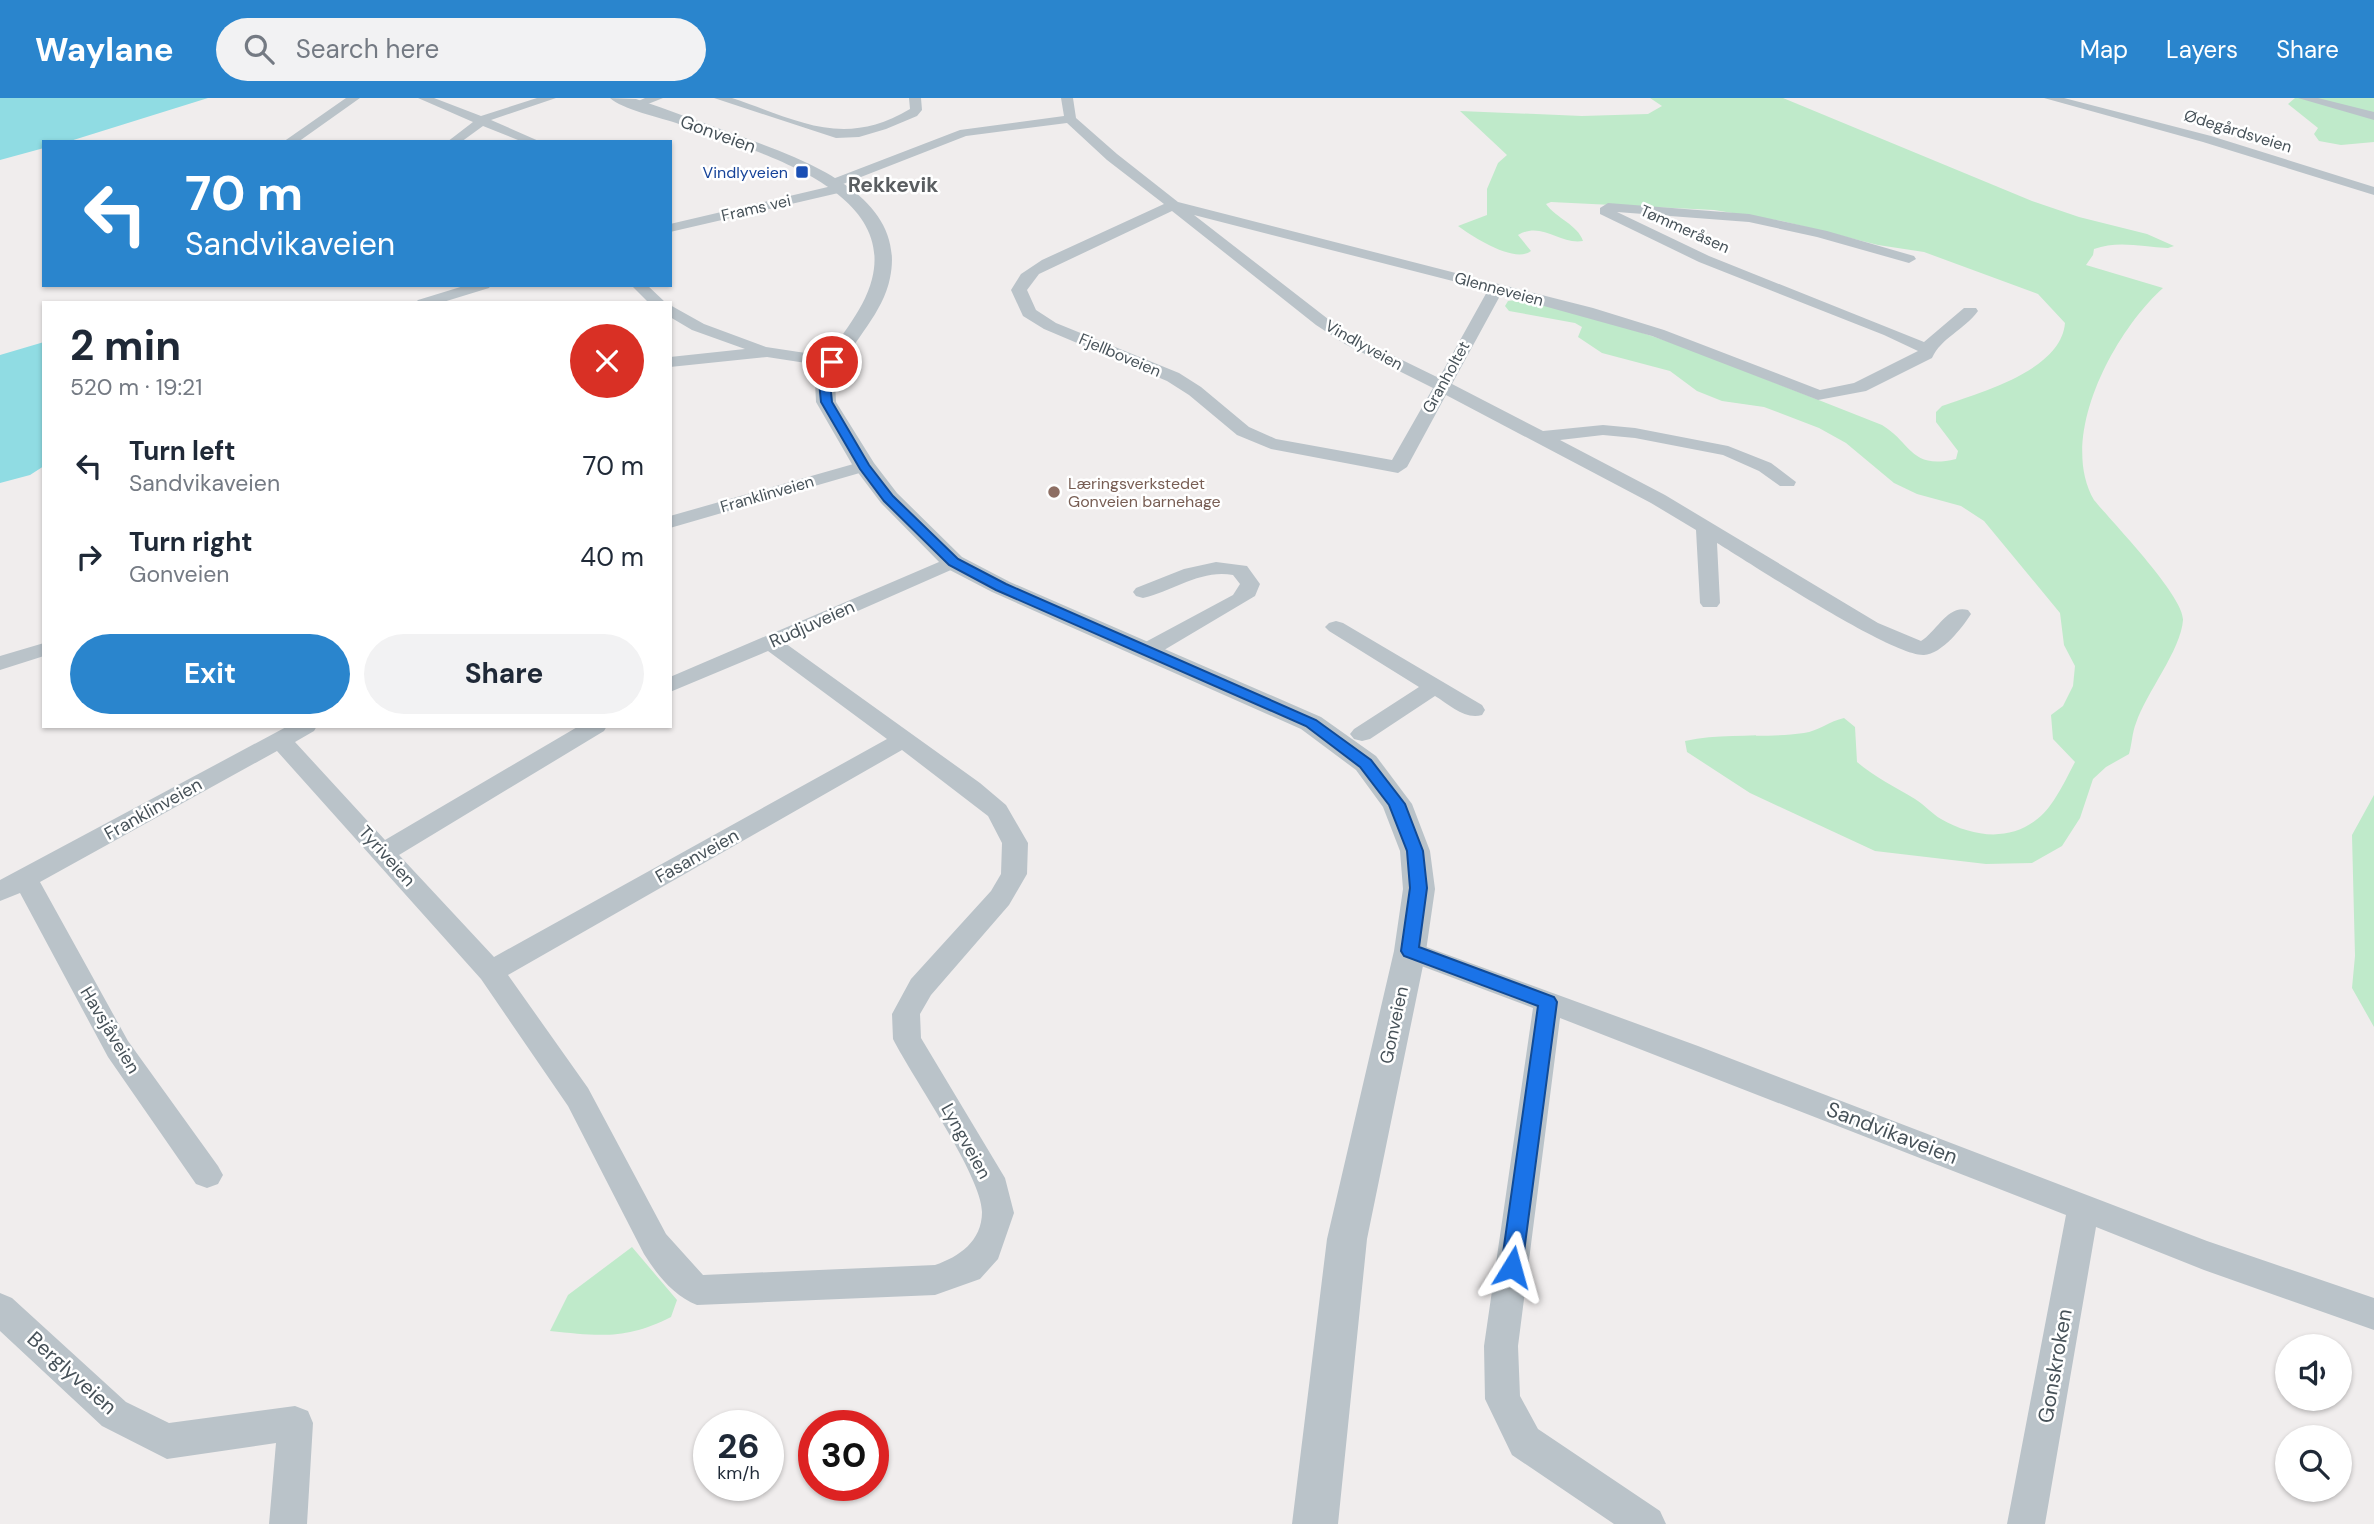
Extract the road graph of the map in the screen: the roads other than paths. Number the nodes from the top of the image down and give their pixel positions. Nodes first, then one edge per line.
1 (354, 98) edge
2 (424, 98) edge
3 (550, 98) edge
4 (723, 98) edge
5 (915, 98) edge
6 (1067, 98) edge
7 (2050, 98) edge
8 (2304, 98) edge
9 (638, 100) edge
10 (2374, 116) edge
11 (1070, 119) junction
12 (482, 121) junction
13 (292, 140) edge
14 (456, 140) edge
15 (530, 140) edge
16 (839, 186) junction
17 (2374, 191) edge
18 (1173, 205) junction
19 (672, 228) edge
20 (1909, 259) dead end
21 (477, 287) edge
22 (640, 287) edge
23 (1496, 289) junction
24 (430, 301) edge
25 (657, 301) edge
26 (672, 311) edge
27 (1970, 311) dead end
28 (1926, 349) junction
29 (767, 352) junction
30 (672, 362) edge
31 (832, 362) junction
32 (1441, 385) junction
33 (1540, 437) junction
34 (864, 467) junction
35 (1398, 467) joint
36 (1787, 482) dead end
37 (672, 521) edge
38 (1706, 527) junction
39 (953, 562) junction
40 (1143, 592) dead end
41 (1710, 603) dead end
42 (1961, 614) dead end
43 (1336, 627) dead end
44 (770, 642) junction
45 (42, 650) edge
46 (1146, 651) junction
47 (0, 663) edge
48 (672, 684) edge
49 (1437, 687) junction
50 (1474, 710) dead end
51 (303, 728) edge
52 (593, 728) edge
53 (1362, 734) dead end
54 (902, 740) junction
55 (282, 741) junction
56 (384, 852) junction
57 (12, 885) edge
58 (1410, 951) junction
59 (492, 972) junction
60 (1548, 1002) junction
61 (206, 1175) dead end
62 (2084, 1208) junction
63 (0, 1309) edge
64 (2374, 1314) edge
65 (288, 1524) edge
66 (1315, 1524) edge
67 (1647, 1524) edge
68 (2026, 1524) edge

1 - 13 street
2 - 12 street
3 - 12 street
4 - 5 street
6 - 11 street
7 - 17 street, Ødegårdsveien
8 - 10 street
9 - 16 street, Gonveien
11 - 16 street
11 - 18 street, Vindlyveien
12 - 14 street
12 - 15 street
16 - 19 street, Frams vei
16 - 31 street, Gonveien
18 - 23 street, Glenneveien
18 - 32 street, Vindlyveien
18 - 35 street, Fjellboveien
20 - 28 street, Tømmeråsen
21 - 24 street
22 - 25 street
23 - 28 street, Glenneveien
23 - 32 street, Granholtet
26 - 29 street
27 - 28 street
29 - 30 street
29 - 31 street
31 - 34 street, Gonveien
32 - 33 street, Vindlyveien
32 - 35 street, Granholtet
33 - 36 street
33 - 38 street, Vindlyveien
34 - 37 street, Franklinveien
34 - 39 street, Gonveien
38 - 41 street
38 - 42 street, Vindlyveien
39 - 44 street, Rudjuveien
39 - 46 street, Gonveien
40 - 46 street
43 - 49 street
44 - 48 street, Rudjuveien
44 - 54 street, Lyngveien
45 - 47 street
46 - 58 street, Gonveien
49 - 50 street
49 - 53 street
51 - 55 street, Franklinveien
52 - 56 street
54 - 59 street, Fasanveien
54 - 59 street, Lyngveien
55 - 56 street, Tyriveien
55 - 57 street, Franklinveien
56 - 59 street, Tyriveien
57 - 61 street, Havsjåveien
58 - 60 street, Sandvikaveien
58 - 66 street, Gonveien
60 - 62 street, Sandvikaveien
60 - 67 street
62 - 64 street, Sandvikaveien
62 - 68 street, Gonskroken
63 - 65 street, Berglyveien

